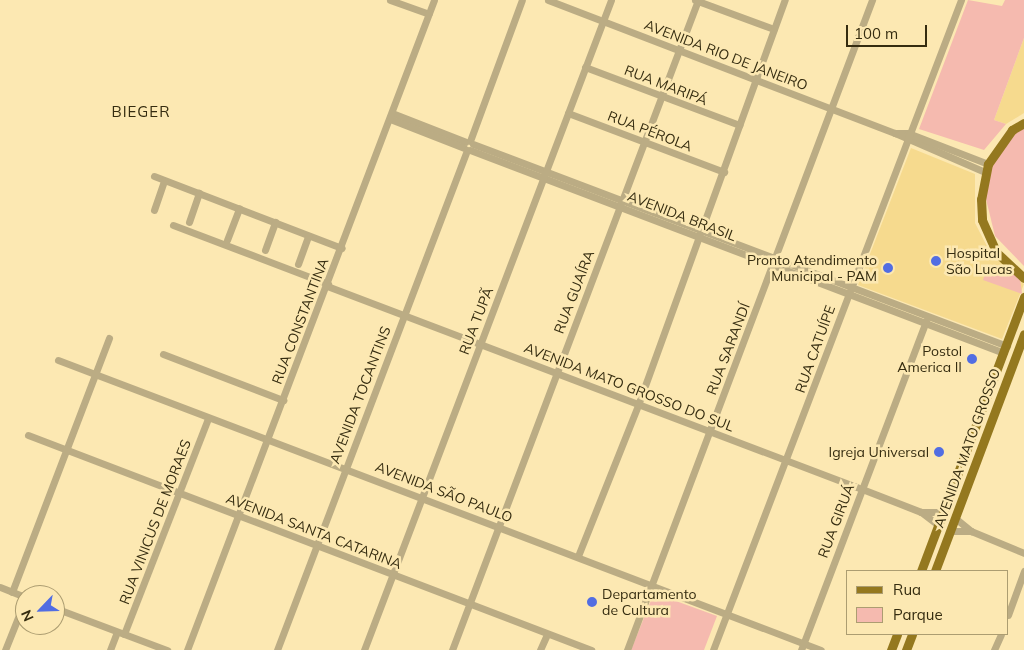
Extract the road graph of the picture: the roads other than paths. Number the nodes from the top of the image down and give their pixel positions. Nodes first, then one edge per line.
1 (390, 0) edge
2 (434, 0) edge
3 (522, 0) edge
4 (548, 0) edge
5 (611, 0) edge
6 (696, 0) edge
7 (785, 0) edge
8 (872, 0) edge
9 (961, 0) edge
10 (429, 14) junction
11 (603, 21) junction
12 (774, 29) junction
13 (679, 50) junction
14 (585, 67) junction
15 (757, 80) junction
16 (661, 97) junction
17 (832, 109) junction
18 (568, 113) junction
19 (391, 116) junction
20 (1024, 123) edge
21 (739, 125) junction
22 (907, 136) junction
23 (644, 142) junction
24 (468, 146) junction
25 (987, 168) junction
26 (724, 172) junction
27 (545, 174) junction
28 (154, 176) dead end
29 (164, 180) junction
30 (199, 193) junction
31 (621, 204) junction
32 (239, 208) junction
33 (154, 210) dead end
34 (189, 222) dead end
35 (275, 222) junction
36 (173, 225) dead end
37 (701, 234) junction
38 (308, 236) junction
39 (227, 240) dead end
40 (342, 248) junction
41 (265, 250) dead end
42 (774, 262) junction
43 (298, 264) dead end
44 (1024, 278) edge
45 (327, 285) junction
46 (851, 291) junction
47 (1024, 297) edge
48 (404, 316) junction
49 (926, 320) junction
50 (1024, 334) edge
51 (109, 338) dead end
52 (480, 344) junction
53 (1005, 349) junction
54 (163, 354) dead end
55 (1020, 355) edge
56 (58, 360) dead end
57 (95, 374) junction
58 (556, 374) junction
59 (283, 400) junction
60 (638, 405) junction
61 (208, 418) junction
62 (710, 432) junction
63 (28, 435) dead end
64 (268, 441) junction
65 (66, 450) junction
66 (787, 461) junction
67 (345, 467) junction
68 (862, 489) junction
69 (181, 494) junction
70 (423, 497) junction
71 (922, 512) junction
72 (943, 512) junction
73 (238, 516) junction
74 (955, 518) junction
75 (938, 525) junction
76 (499, 526) junction
77 (950, 531) junction
78 (971, 531) junction
79 (316, 545) junction
80 (1024, 553) edge
81 (578, 556) junction
82 (921, 570) edge
83 (935, 570) edge
84 (1024, 571) edge
85 (393, 574) junction
86 (652, 584) junction
87 (0, 587) edge
88 (12, 592) junction
89 (15, 593) edge
90 (469, 604) junction
91 (1009, 611) edge
92 (65, 612) edge
93 (727, 612) junction
94 (15, 624) edge
95 (120, 633) junction
96 (547, 634) junction
97 (898, 635) edge
98 (912, 635) edge
99 (1000, 635) edge
100 (802, 647) edge
101 (5, 650) edge
102 (110, 650) edge
103 (167, 650) edge
104 (187, 650) edge
105 (277, 650) edge
106 (364, 650) edge
107 (452, 650) edge
108 (540, 650) edge
109 (591, 650) edge
110 (627, 650) edge
111 (713, 650) edge
112 (821, 650) edge
113 (892, 650) edge
114 (906, 650) edge
115 (994, 650) edge

1 - 10 street
2 - 10 street, RUA CONSTANTINA
3 - 24 street, AVENIDA TOCANTINS
4 - 11 street, AVENIDA RIO DE JANEIRO
5 - 11 street, RUA TUPÃ
6 - 12 street
6 - 13 street, RUA GUAÍRA
7 - 12 street
8 - 17 street, RUA SARANDÍ
9 - 22 street, RUA CATUÍPE
10 - 19 street, RUA CONSTANTINA
11 - 13 street, AVENIDA RIO DE JANEIRO
11 - 14 street, RUA TUPÃ
12 - 15 street
13 - 15 street, AVENIDA RIO DE JANEIRO
13 - 16 street, RUA GUAÍRA
14 - 16 street, RUA MARIPÁ
14 - 18 street, RUA TUPÃ
15 - 17 street, AVENIDA RIO DE JANEIRO
15 - 21 street
16 - 21 street, RUA MARIPÁ
16 - 23 street, RUA GUAÍRA
17 - 22 street, AVENIDA RIO DE JANEIRO
17 - 42 street, RUA SARANDÍ
18 - 23 street, RUA PÉROLA
18 - 27 street, RUA TUPÃ
19 - 24 street, AVENIDA BRASIL
19 - 40 street, RUA CONSTANTINA
20 - 25 main road
21 - 26 street
22 - 25 street
22 - 46 street, RUA CATUÍPE
23 - 26 street, RUA PÉROLA
23 - 31 street, RUA GUAÍRA
24 - 27 street, AVENIDA BRASIL
24 - 48 street, AVENIDA TOCANTINS
25 - 44 main road
26 - 37 street
27 - 31 street, AVENIDA BRASIL
27 - 52 street, RUA TUPÃ
28 - 29 street
29 - 30 street
29 - 33 street
30 - 32 street
30 - 34 street
31 - 37 street, AVENIDA BRASIL
31 - 58 street, RUA GUAÍRA
32 - 35 street
32 - 39 street
35 - 38 street
35 - 41 street
36 - 45 street, AVENIDA MATO GROSSO DO SUL
37 - 42 street, AVENIDA BRASIL
37 - 60 street
38 - 40 street
38 - 43 street
40 - 45 street, RUA CONSTANTINA
42 - 46 street, AVENIDA BRASIL
42 - 62 street, RUA SARANDÍ
45 - 48 street, AVENIDA MATO GROSSO DO SUL
45 - 59 street, RUA CONSTANTINA
46 - 49 street, AVENIDA BRASIL
46 - 66 street, RUA CATUÍPE
47 - 53 main road, AVENIDA MATO GROSSO
48 - 52 street, AVENIDA MATO GROSSO DO SUL
48 - 67 street, AVENIDA TOCANTINS
49 - 53 street, AVENIDA BRASIL
49 - 68 street, RUA GIRUÁ
50 - 55 main road, AVENIDA MATO GROSSO
51 - 57 street
52 - 58 street, AVENIDA MATO GROSSO DO SUL
52 - 70 street, RUA TUPÃ
53 - 55 main road, AVENIDA BRASIL
53 - 72 main road, AVENIDA MATO GROSSO
54 - 59 street
55 - 74 main road, AVENIDA MATO GROSSO
56 - 57 street, AVENIDA SÃO PAULO
57 - 61 street, AVENIDA SÃO PAULO
57 - 65 street
58 - 60 street, AVENIDA MATO GROSSO DO SUL
58 - 76 street, RUA GUAÍRA
59 - 64 street, RUA CONSTANTINA
60 - 62 street, AVENIDA MATO GROSSO DO SUL
60 - 81 street
61 - 64 street, AVENIDA SÃO PAULO
61 - 69 street, RUA VINICUS DE MORAES
62 - 66 street, AVENIDA MATO GROSSO DO SUL
62 - 86 street, RUA SARANDÍ
63 - 65 street, AVENIDA SANTA CATARINA
64 - 67 street, AVENIDA SÃO PAULO
64 - 73 street, RUA CONSTANTINA
65 - 69 street, AVENIDA SANTA CATARINA
65 - 88 street
66 - 68 street, AVENIDA MATO GROSSO DO SUL
66 - 93 street, RUA CATUÍPE
67 - 70 street, AVENIDA SÃO PAULO
67 - 79 street, AVENIDA TOCANTINS
68 - 71 street, AVENIDA MATO GROSSO DO SUL
68 - 100 street, RUA GIRUÁ
69 - 73 street, AVENIDA SANTA CATARINA
69 - 95 street, RUA VINICUS DE MORAES
70 - 76 street, AVENIDA SÃO PAULO
70 - 85 street, RUA TUPÃ
71 - 72 street
71 - 75 street
72 - 75 main road, AVENIDA MATO GROSSO
73 - 79 street, AVENIDA SANTA CATARINA
73 - 104 street, RUA CONSTANTINA
74 - 77 main road, AVENIDA MATO GROSSO
74 - 78 street
75 - 82 main road, AVENIDA MATO GROSSO
76 - 81 street, AVENIDA SÃO PAULO
76 - 90 street, RUA GUAÍRA
77 - 78 street
77 - 83 main road, AVENIDA MATO GROSSO
78 - 80 street
79 - 85 street, AVENIDA SANTA CATARINA
79 - 105 street, AVENIDA TOCANTINS
81 - 86 street, AVENIDA SÃO PAULO
84 - 91 street
85 - 90 street, AVENIDA SANTA CATARINA
85 - 106 street, RUA TUPÃ
86 - 93 street, AVENIDA SÃO PAULO
86 - 110 street, RUA SARANDÍ
87 - 88 street
88 - 89 street
90 - 96 street, AVENIDA SANTA CATARINA
90 - 107 street, RUA GUAÍRA
92 - 95 street
93 - 100 street, AVENIDA SÃO PAULO
93 - 111 street, RUA CATUÍPE
94 - 101 street
95 - 102 street, RUA VINICUS DE MORAES
95 - 103 street
96 - 108 street
96 - 109 street, AVENIDA SANTA CATARINA
97 - 113 main road
98 - 114 main road
99 - 115 street
100 - 112 street, AVENIDA SÃO PAULO

